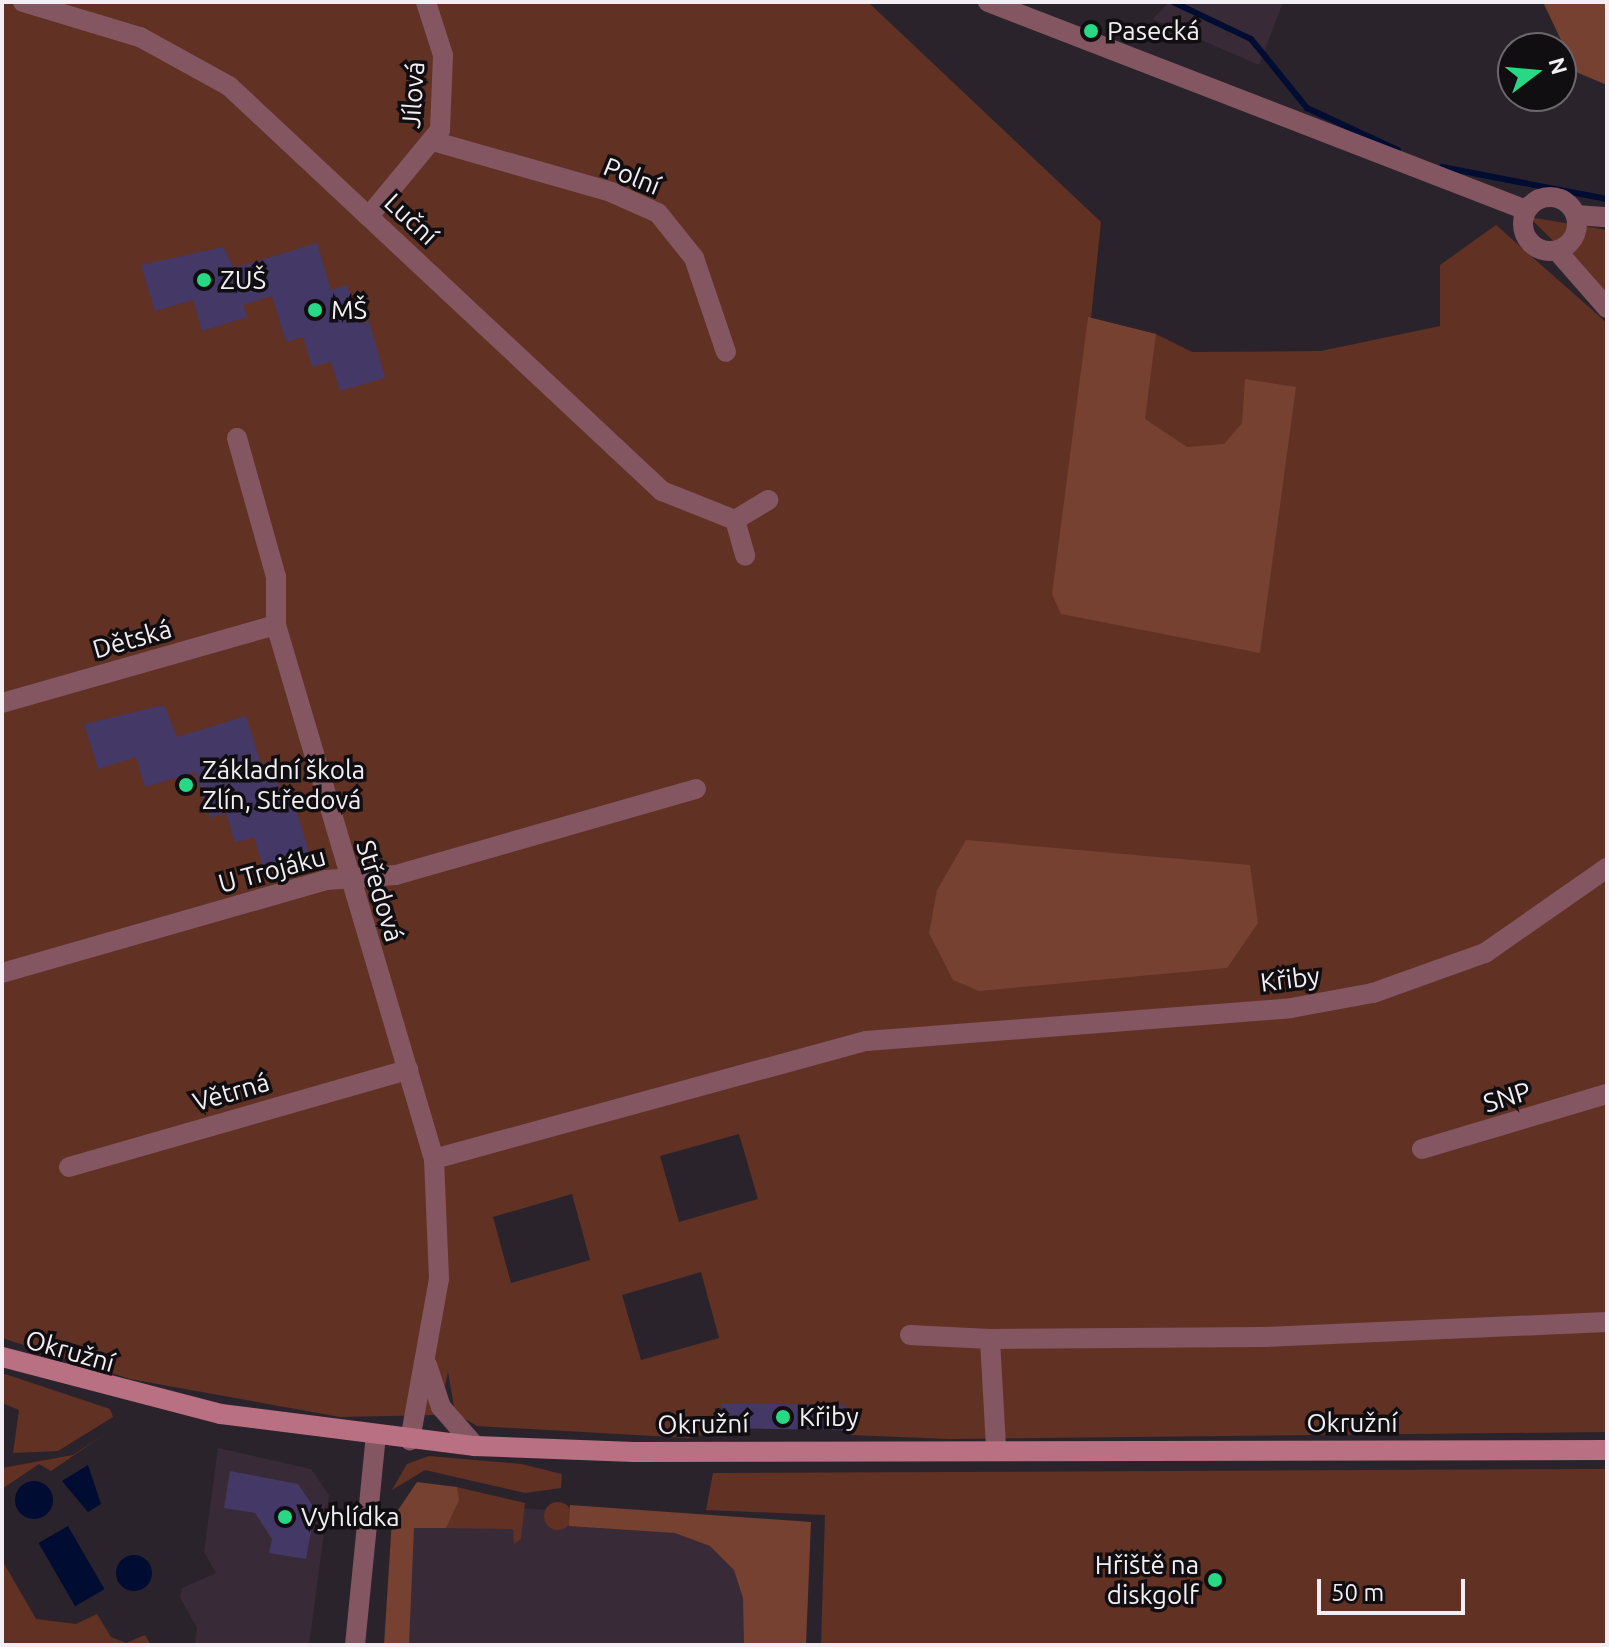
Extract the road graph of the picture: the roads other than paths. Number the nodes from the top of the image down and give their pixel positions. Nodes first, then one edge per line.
1 (23, 2) edge
2 (426, 2) edge
3 (988, 2) edge
4 (436, 142) junction
5 (1526, 210) junction
6 (1576, 215) junction
7 (369, 216) junction
8 (1607, 217) edge
9 (1557, 251) junction
10 (1607, 308) edge
11 (726, 352) dead end
12 (237, 438) dead end
13 (768, 500) dead end
14 (735, 520) junction
15 (745, 556) dead end
16 (276, 625) junction
17 (2, 703) edge
18 (696, 789) dead end
19 (1607, 868) edge
20 (348, 878) junction
21 (2, 973) edge
22 (408, 1070) junction
23 (1607, 1094) edge
24 (1422, 1149) dead end
25 (434, 1159) junction
26 (69, 1167) dead end
27 (1607, 1322) edge
28 (910, 1335) dead end
29 (990, 1339) junction
30 (2, 1357) edge
31 (426, 1362) junction
32 (376, 1436) junction
33 (410, 1440) junction
34 (475, 1446) junction
35 (996, 1447) junction
36 (1607, 1450) edge
37 (355, 1645) edge

1 - 7 street, Luční
2 - 4 street, Jílová
3 - 5 street
4 - 7 street, Jílová
4 - 11 street, Polní
5 - 6 street
5 - 9 street
6 - 8 street
6 - 9 street
7 - 14 street, Luční
9 - 10 street
12 - 16 street, Středová
13 - 14 street
14 - 15 street
16 - 17 street, Dětská
16 - 20 street, Středová
18 - 20 street, U Trojáku
19 - 25 street, Křiby
20 - 21 street, U Trojáku
20 - 22 street, Středová
22 - 25 street, Středová
22 - 26 street, Větrná
23 - 24 street, SNP
25 - 31 street, Středová
27 - 29 street
28 - 29 street
29 - 35 street
30 - 32 street, Okružní
31 - 33 street, Středová
31 - 34 street, Středová
32 - 33 street, Okružní
32 - 37 street
33 - 34 street, Okružní
34 - 35 street, Okružní
35 - 36 street, Okružní

